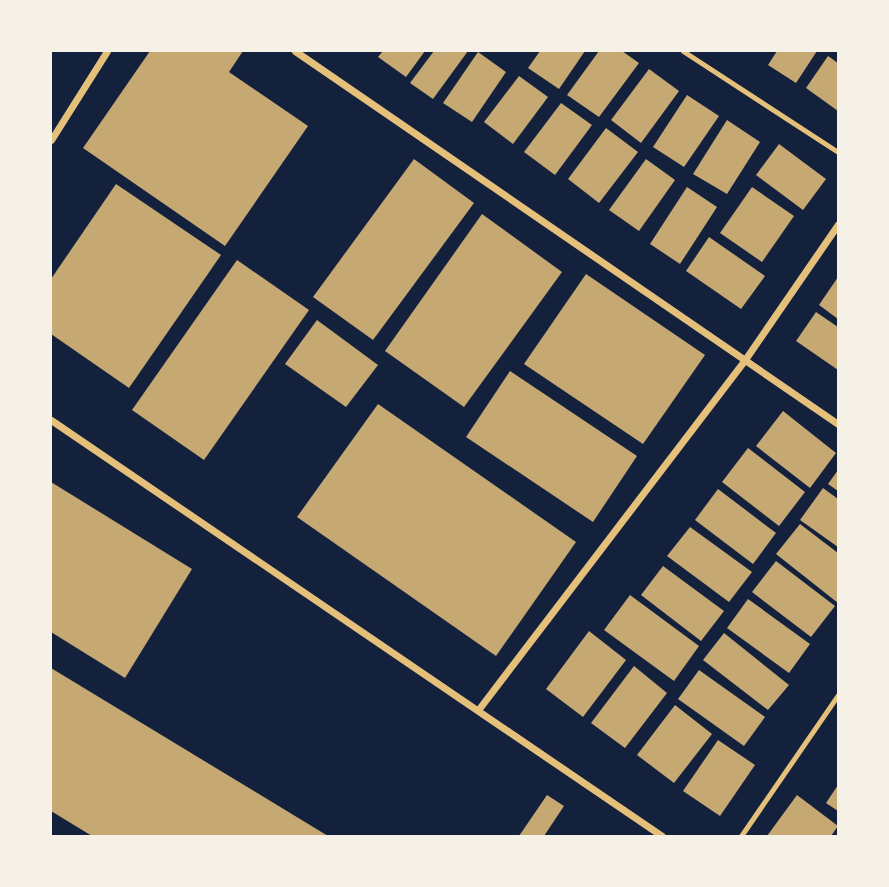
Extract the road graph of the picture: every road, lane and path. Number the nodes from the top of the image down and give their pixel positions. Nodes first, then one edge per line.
1 (107, 51) edge
2 (295, 51) edge
3 (683, 51) edge
4 (51, 140) edge
5 (838, 152) edge
6 (838, 224) edge
7 (744, 361) junction
8 (51, 420) edge
9 (838, 424) edge
10 (838, 695) edge
11 (478, 710) junction
12 (662, 836) edge
13 (741, 836) edge

1 - 4 street
2 - 7 street
3 - 5 lane
6 - 7 street
7 - 9 street
7 - 11 street
8 - 11 street
10 - 13 lane
11 - 12 street

